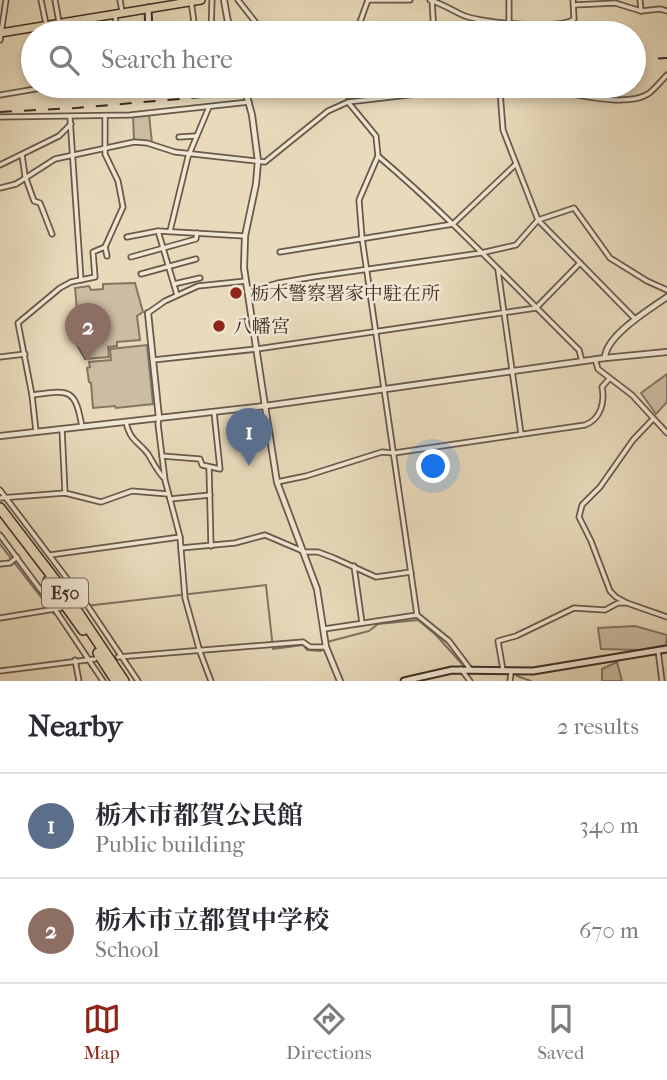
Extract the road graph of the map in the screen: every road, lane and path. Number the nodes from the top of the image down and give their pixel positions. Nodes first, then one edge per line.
1 (6, 0) edge
2 (41, 0) edge
3 (55, 0) edge
4 (120, 0) edge
5 (201, 0) edge
6 (212, 0) edge
7 (224, 0) edge
8 (238, 0) edge
9 (368, 0) edge
10 (410, 0) edge
11 (432, 0) edge
12 (509, 0) edge
13 (640, 0) edge
14 (191, 1) edge
15 (615, 2) edge
16 (160, 3) edge
17 (573, 3) edge
18 (145, 6) edge
19 (667, 11) edge
20 (118, 12) junction
21 (641, 12) junction
22 (45, 21) edge
23 (63, 21) edge
24 (74, 21) edge
25 (118, 21) edge
26 (194, 21) edge
27 (211, 21) edge
28 (228, 21) edge
29 (255, 21) edge
30 (360, 21) edge
31 (433, 21) edge
32 (500, 21) edge
33 (508, 21) edge
34 (570, 21) edge
35 (21, 31) edge
36 (1, 35) edge
37 (667, 75) edge
38 (21, 91) edge
39 (646, 94) edge
40 (0, 95) edge
41 (248, 98) edge
42 (395, 98) edge
43 (501, 98) edge
44 (595, 98) edge
45 (620, 98) edge
46 (249, 102) junction
47 (348, 102) junction
48 (209, 107) junction
49 (105, 116) junction
50 (0, 117) edge
51 (70, 117) junction
52 (71, 124) junction
53 (197, 136) junction
54 (178, 137) dead end
55 (104, 149) junction
56 (189, 153) junction
57 (22, 155) junction
58 (73, 156) junction
59 (378, 156) junction
60 (258, 161) junction
61 (516, 164) junction
62 (0, 165) edge
63 (26, 176) junction
64 (0, 188) edge
65 (538, 220) junction
66 (453, 224) junction
67 (158, 231) junction
68 (170, 231) junction
69 (197, 233) junction
70 (52, 234) dead end
71 (245, 236) junction
72 (127, 237) dead end
73 (362, 238) junction
74 (105, 247) junction
75 (163, 248) junction
76 (280, 252) dead end
77 (481, 253) junction
78 (107, 256) dead end
79 (131, 257) dead end
80 (196, 259) dead end
81 (580, 263) junction
82 (169, 267) junction
83 (366, 269) junction
84 (498, 270) junction
85 (141, 274) dead end
86 (200, 278) dead end
87 (81, 280) junction
88 (246, 281) junction
89 (174, 284) junction
90 (667, 290) edge
91 (247, 292) junction
92 (177, 295) junction
93 (667, 297) edge
94 (536, 307) junction
95 (148, 313) joint
96 (504, 313) junction
97 (635, 319) junction
98 (377, 331) junction
99 (257, 349) junction
100 (667, 352) edge
101 (25, 354) junction
102 (0, 357) edge
103 (605, 358) junction
104 (595, 359) junction
105 (153, 360) junction
106 (582, 361) junction
107 (512, 371) junction
108 (608, 379) junction
109 (385, 390) junction
110 (32, 395) junction
111 (265, 406) junction
112 (214, 412) junction
113 (159, 418) junction
114 (653, 419) junction
115 (126, 422) junction
116 (82, 427) junction
117 (62, 429) junction
118 (36, 432) junction
119 (667, 433) edge
120 (522, 435) junction
121 (0, 436) edge
122 (394, 453) junction
123 (162, 456) junction
124 (209, 467) junction
125 (165, 480) junction
126 (277, 482) junction
127 (0, 490) edge
128 (65, 493) junction
129 (210, 495) junction
130 (169, 496) junction
131 (0, 498) edge
132 (7, 498) junction
133 (0, 508) edge
134 (0, 518) edge
135 (0, 536) edge
136 (180, 537) junction
137 (211, 545) junction
138 (181, 548) junction
139 (305, 552) junction
140 (50, 555) junction
141 (17, 557) junction
142 (0, 564) edge
143 (354, 566) junction
144 (411, 572) junction
145 (628, 603) junction
146 (54, 607) junction
147 (61, 608) dead end
148 (417, 615) junction
149 (667, 617) edge
150 (0, 618) edge
151 (362, 623) junction
152 (321, 629) junction
153 (326, 647) junction
154 (667, 649) edge
155 (657, 650) junction
156 (200, 652) junction
157 (120, 657) junction
158 (89, 658) junction
159 (94, 659) dead end
160 (75, 660) junction
161 (461, 669) junction
162 (470, 670) junction
163 (0, 671) edge
164 (503, 672) junction
165 (511, 673) junction
166 (423, 678) edge
167 (79, 681) edge
168 (103, 681) edge
169 (116, 681) edge
170 (124, 681) edge
171 (138, 681) edge
172 (211, 681) edge
173 (340, 681) edge
174 (404, 681) edge
175 (470, 681) edge
176 (510, 681) edge
177 (662, 681) edge

1 - 36 street
2 - 22 street
3 - 23 street
4 - 20 street
5 - 14 main road
6 - 27 street
7 - 28 street
8 - 29 street
9 - 10 street
9 - 30 street
11 - 31 street
11 - 32 street
12 - 33 street
13 - 21 street
14 - 16 main road
14 - 26 street
15 - 17 street
15 - 21 street
16 - 18 main road
17 - 34 street
18 - 20 main road
19 - 21 street
20 - 24 main road
20 - 25 street
35 - 36 main road
37 - 39 street
38 - 40 street
41 - 46 street
42 - 47 street
43 - 61 street
44 - 45 street
46 - 48 street
46 - 60 street
47 - 59 street
47 - 60 street
48 - 49 street
48 - 53 street
49 - 51 street
49 - 55 street
50 - 51 street
51 - 52 street
52 - 57 street
52 - 58 street
53 - 54 street
53 - 56 street
55 - 56 street
55 - 58 street
55 - 74 street
56 - 60 street
56 - 68 street
57 - 62 street
57 - 63 street
58 - 63 street
58 - 87 street
59 - 66 street
59 - 73 street
60 - 71 street
61 - 65 street
61 - 66 street
63 - 64 street
63 - 70 street
65 - 77 street
65 - 81 street
65 - 90 street
66 - 73 street
66 - 77 street
67 - 68 street
67 - 72 street
67 - 75 street
68 - 69 street
69 - 71 street
69 - 75 street
71 - 88 street
73 - 76 street
73 - 83 street
74 - 78 street
74 - 87 street
75 - 79 street
75 - 82 street
77 - 83 street
77 - 84 street
80 - 82 street
81 - 94 street
81 - 97 street
82 - 85 street
82 - 89 street
83 - 91 street
83 - 98 street
84 - 94 street
84 - 96 street
86 - 89 street
87 - 101 street
88 - 91 street
88 - 92 street
89 - 92 street
91 - 99 street
92 - 95 street
93 - 97 street
94 - 96 street
94 - 106 street
95 - 105 street
96 - 98 street
96 - 107 street
97 - 103 street
98 - 99 street
98 - 109 street
99 - 105 street
99 - 111 street
100 - 103 street
101 - 102 street
101 - 110 street
103 - 104 street
104 - 106 street
104 - 108 street
105 - 113 street
106 - 107 street
107 - 109 street
107 - 120 street
108 - 114 street
108 - 120 street
109 - 111 street
109 - 122 street
110 - 116 street
110 - 118 street
111 - 112 street
111 - 126 street
112 - 113 street
112 - 124 street
113 - 115 street
113 - 123 street
114 - 119 street
114 - 145 street
115 - 116 street
115 - 125 street
116 - 117 street
117 - 118 street
117 - 128 street
118 - 121 street
120 - 122 street
122 - 126 street
122 - 144 street
123 - 124 street
123 - 125 street
124 - 129 street
125 - 130 street
126 - 139 street
127 - 132 street
128 - 130 street
128 - 132 street
129 - 130 street
129 - 137 street
130 - 136 street
131 - 132 street
132 - 140 street
133 - 170 highway, E50
134 - 169 highway, E50
135 - 141 street
136 - 138 street
136 - 140 street
137 - 138 street
137 - 139 street
138 - 156 street
139 - 143 street
139 - 152 street
140 - 157 street
141 - 142 street
141 - 146 street
143 - 144 street
143 - 151 street
144 - 148 street
145 - 149 street
145 - 164 street
146 - 147 street
146 - 150 street
146 - 158 street
148 - 151 street
148 - 162 street
151 - 152 street
152 - 153 street
153 - 156 street
153 - 173 street
154 - 155 main road
155 - 165 main road
155 - 177 street
156 - 157 street
156 - 172 street
157 - 171 street
158 - 159 street
158 - 160 street
158 - 168 street
160 - 163 street
160 - 167 street
161 - 162 main road
161 - 166 main road
161 - 175 street
162 - 164 main road
164 - 165 main road
165 - 176 street
166 - 174 main road

